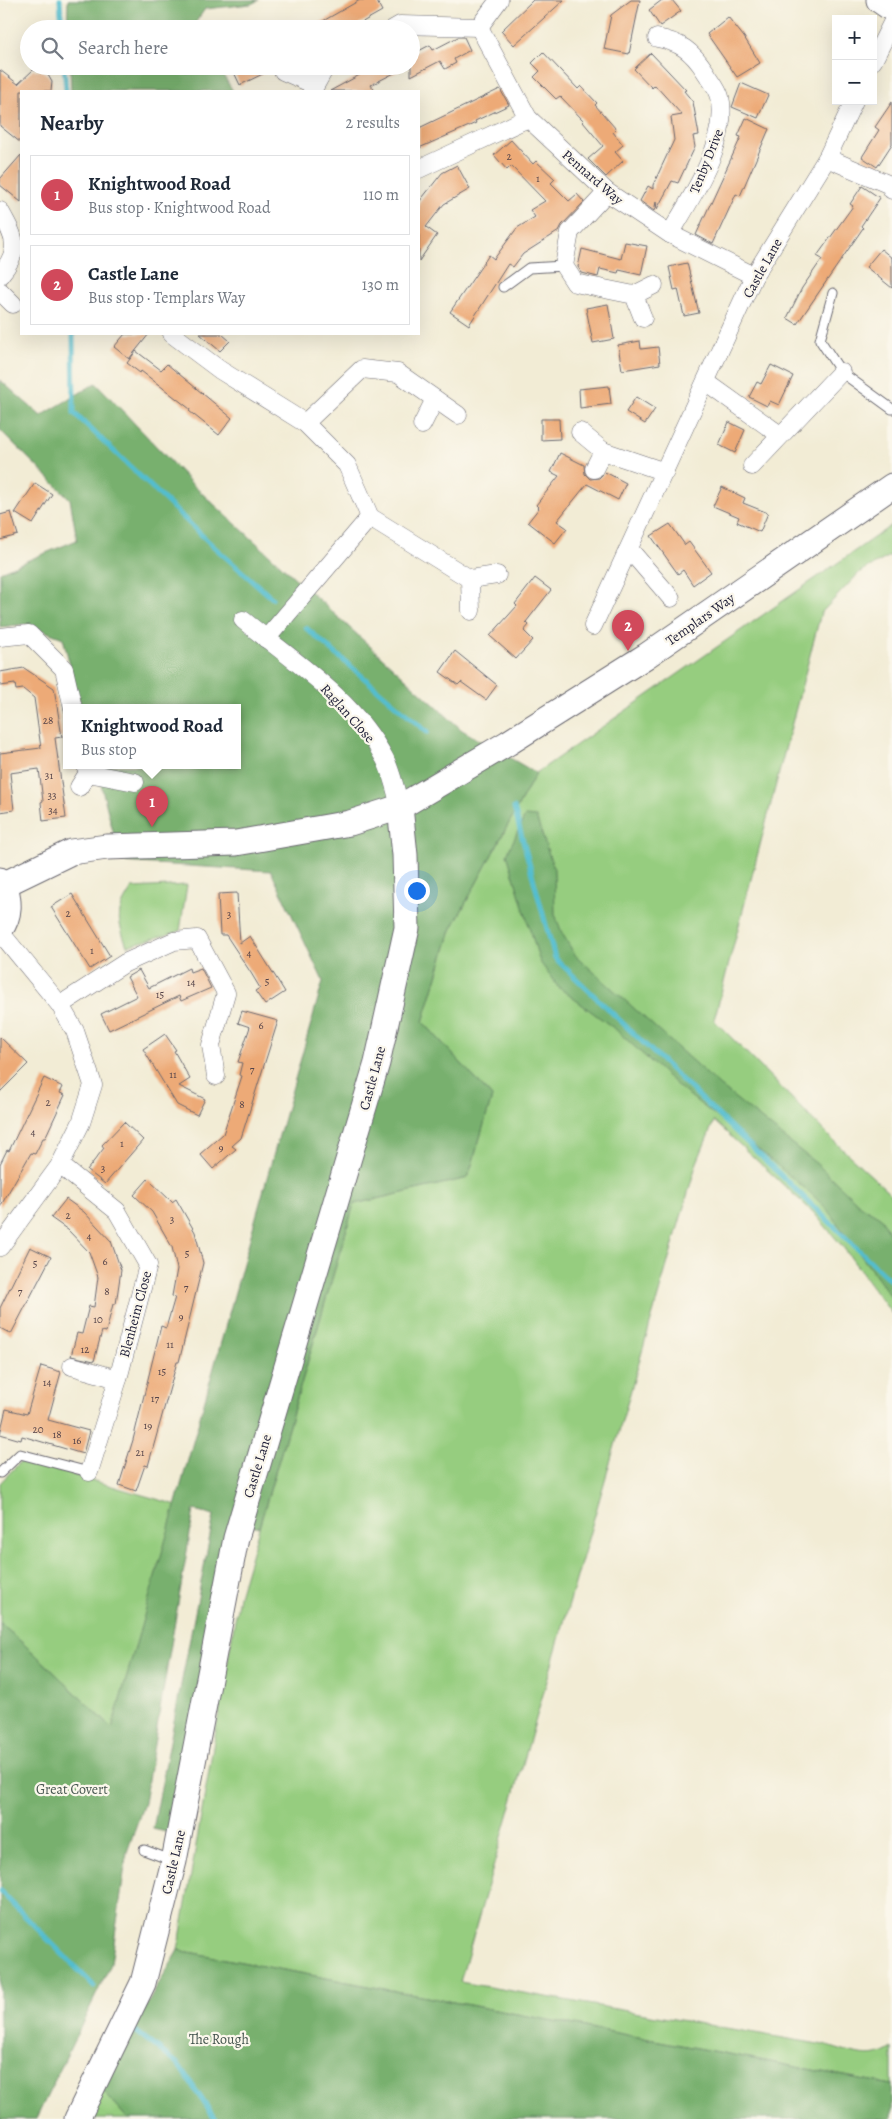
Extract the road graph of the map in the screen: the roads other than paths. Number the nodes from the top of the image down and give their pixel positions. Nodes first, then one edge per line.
1 (499, 0) edge
2 (879, 0) edge
3 (892, 9) edge
4 (892, 24) edge
5 (420, 26) edge
6 (479, 27) junction
7 (672, 38) dead end
8 (874, 60) edge
9 (290, 75) edge
10 (321, 75) edge
11 (314, 88) edge
12 (852, 105) edge
13 (528, 118) junction
14 (827, 158) junction
15 (420, 169) edge
16 (891, 186) edge
17 (607, 192) junction
18 (2, 215) edge
19 (670, 234) junction
20 (564, 266) junction
21 (0, 275) edge
22 (754, 276) junction
23 (654, 284) dead end
24 (503, 287) dead end
25 (0, 291) edge
26 (833, 293) dead end
27 (634, 295) junction
28 (13, 304) dead end
29 (643, 318) dead end
30 (173, 335) edge
31 (841, 372) junction
32 (706, 382) junction
33 (435, 399) junction
34 (892, 409) edge
35 (458, 415) dead end
36 (305, 423) junction
37 (422, 425) dead end
38 (580, 432) dead end
39 (780, 435) junction
40 (603, 451) junction
41 (752, 466) dead end
42 (594, 469) dead end
43 (665, 472) junction
44 (892, 486) edge
45 (370, 517) junction
46 (630, 549) junction
47 (497, 575) dead end
48 (470, 579) junction
49 (671, 598) dead end
50 (471, 611) dead end
51 (242, 620) dead end
52 (593, 626) dead end
53 (0, 637) edge
54 (266, 639) junction
55 (72, 704) edge
56 (84, 775) edge
57 (135, 782) dead end
58 (400, 807) junction
59 (3, 882) edge
60 (0, 931) edge
61 (60, 1005) junction
62 (216, 1076) dead end
63 (60, 1165) junction
64 (0, 1247) edge
65 (72, 1366) dead end
66 (118, 1379) junction
67 (89, 1472) joint
68 (0, 1473) edge
69 (144, 1850) dead end
70 (174, 1862) junction
71 (77, 2119) edge

1 - 6 street
2 - 3 street
4 - 8 street
5 - 6 street
6 - 13 street, Pennard Way
7 - 19 street, Tenby Drive
9 - 11 street
10 - 11 street
12 - 14 street, Castle Lane
13 - 15 street
13 - 17 street, Pennard Way
14 - 16 street
14 - 22 street, Castle Lane
17 - 19 street, Pennard Way
17 - 20 street
18 - 21 street
19 - 22 street, Pennard Way
20 - 24 lane
20 - 27 street
22 - 32 street, Castle Lane
23 - 27 street
25 - 28 street
26 - 31 lane
27 - 29 street
30 - 36 street
31 - 34 lane
31 - 39 street
32 - 39 street
32 - 43 street, Castle Lane
33 - 35 street
33 - 36 street
33 - 37 street
36 - 45 street
38 - 40 street
39 - 41 street
40 - 42 street
40 - 43 street
43 - 46 street, Castle Lane
44 - 58 street, Templars Way
45 - 48 street
45 - 54 street
46 - 49 street
46 - 52 street, Castle Lane
47 - 48 street
48 - 50 street
51 - 54 street, Raglan Close
53 - 55 street
54 - 58 street, Raglan Close
56 - 57 street
58 - 59 street, Templars Way
58 - 70 street, Castle Lane
59 - 60 street
60 - 61 street
61 - 62 street
61 - 63 street
63 - 64 street
63 - 66 street, Blenheim Close
65 - 66 street
66 - 67 street, Blenheim Close
67 - 68 lane
69 - 70 lane
70 - 71 street, Castle Lane

